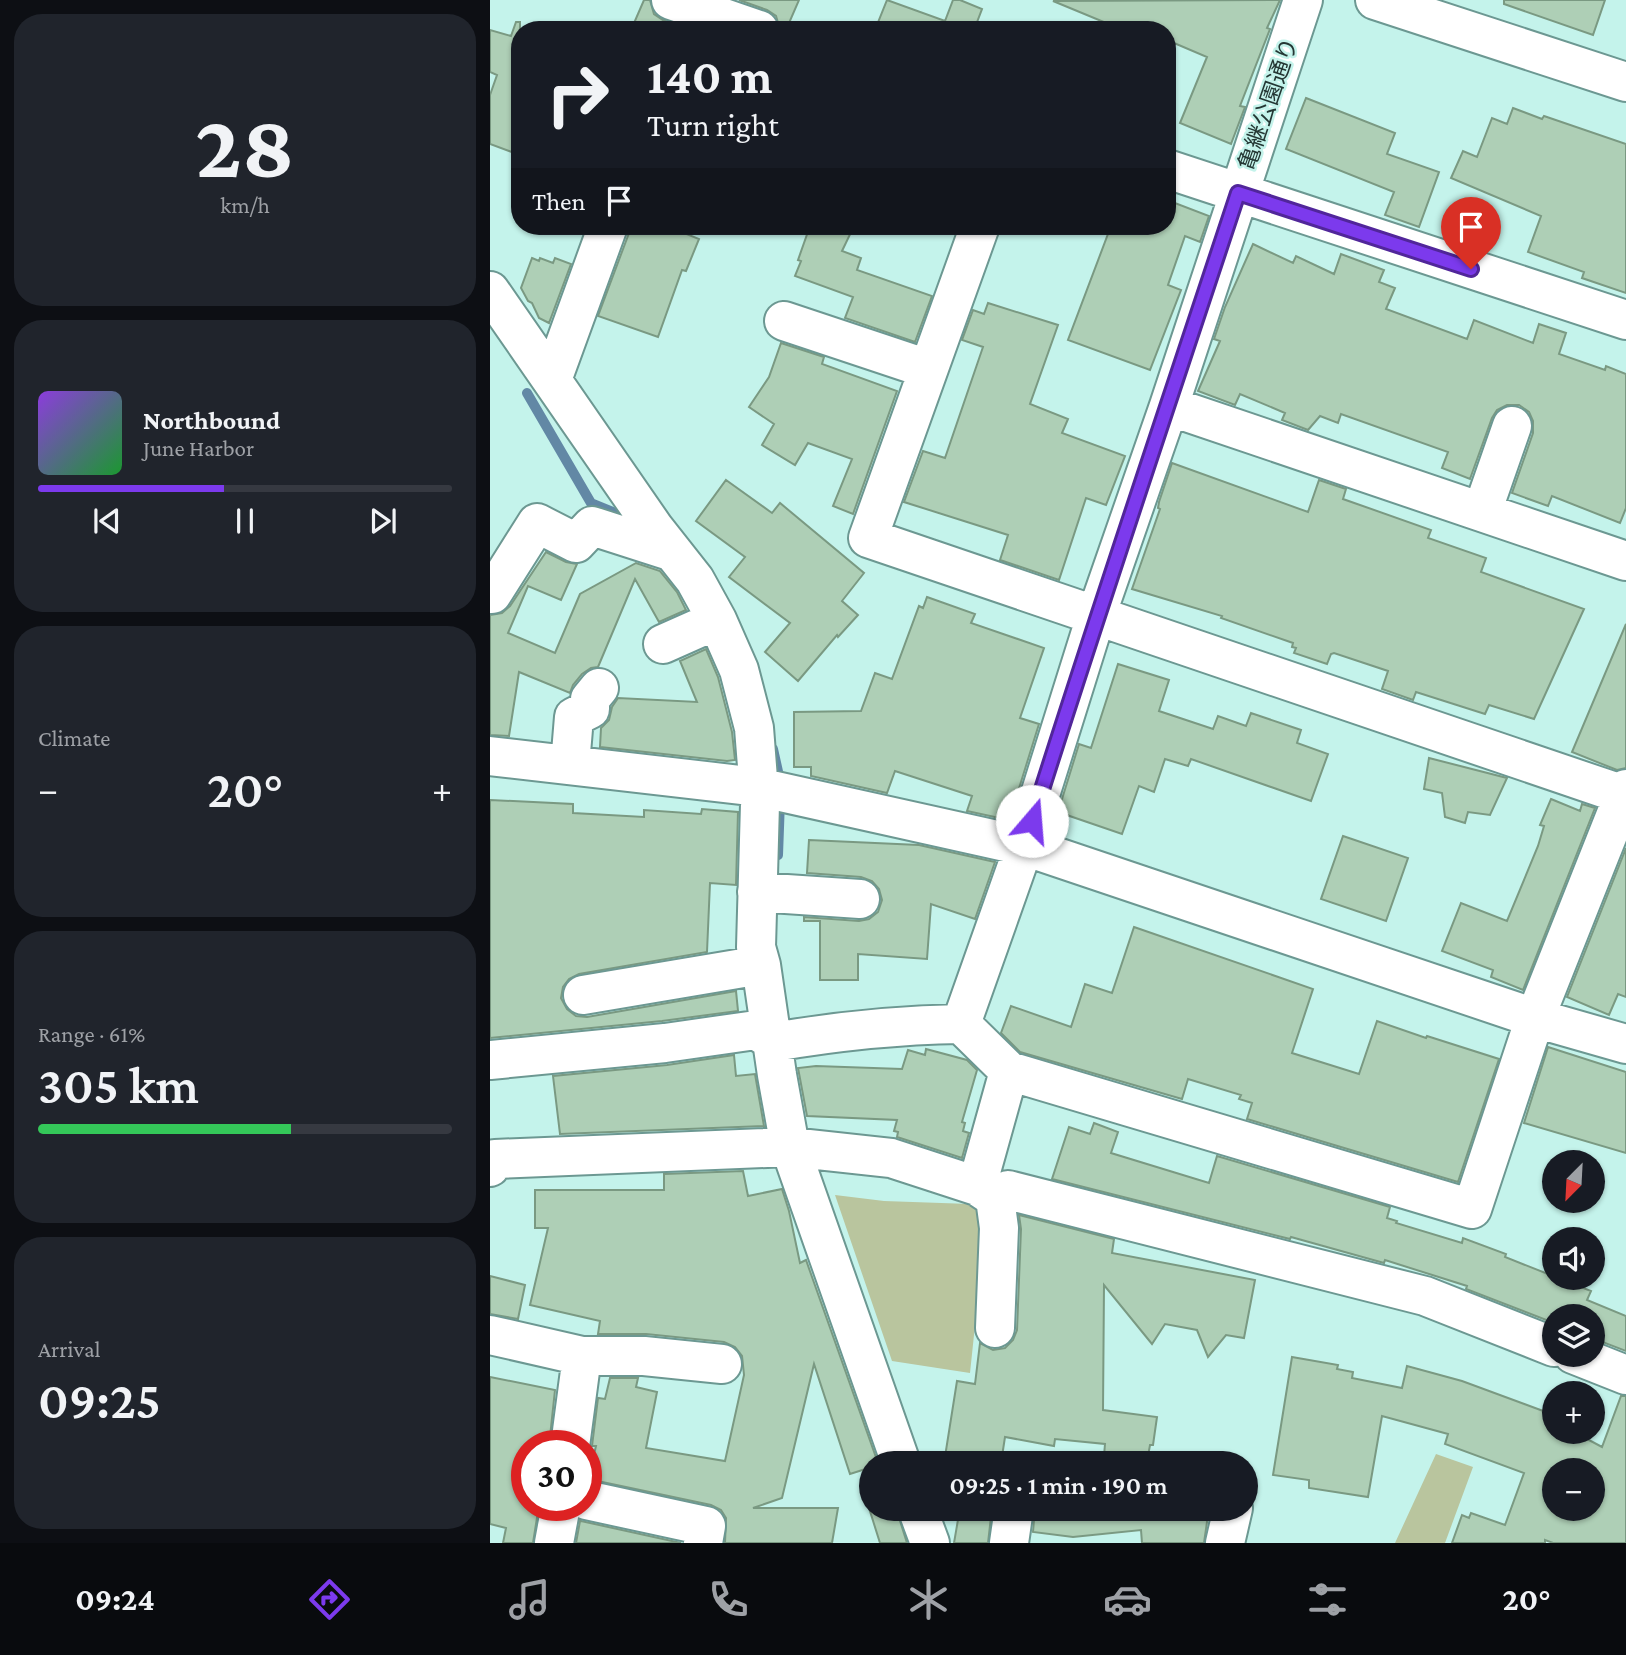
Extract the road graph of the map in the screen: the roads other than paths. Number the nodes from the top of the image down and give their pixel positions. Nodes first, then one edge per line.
1 (671, 0) edge
2 (1303, 0) edge
3 (1375, 0) edge
4 (733, 21) edge
5 (1626, 82) edge
6 (1176, 172) edge
7 (1238, 193) junction
8 (605, 235) edge
9 (976, 235) edge
10 (490, 291) edge
11 (1626, 320) edge
12 (784, 321) dead end
13 (928, 369) junction
14 (552, 380) junction
15 (1169, 406) junction
16 (1512, 426) dead end
17 (1482, 512) junction
18 (673, 552) junction
19 (1626, 561) edge
20 (490, 593) edge
21 (1096, 616) junction
22 (718, 620) junction
23 (663, 645) dead end
24 (599, 688) dead end
25 (490, 756) edge
26 (570, 765) junction
27 (758, 787) junction
28 (1625, 792) edge
29 (1024, 846) junction
30 (757, 892) junction
31 (860, 898) dead end
32 (761, 965) junction
33 (583, 995) dead end
34 (1535, 1018) junction
35 (961, 1024) junction
36 (774, 1042) junction
37 (1626, 1044) edge
38 (490, 1060) edge
39 (1009, 1071) junction
40 (790, 1147) junction
41 (490, 1167) edge
42 (986, 1192) junction
43 (995, 1328) dead end
44 (490, 1335) edge
45 (1542, 1342) edge
46 (582, 1356) junction
47 (722, 1364) dead end
48 (1604, 1367) edge
49 (1626, 1376) edge
50 (572, 1430) edge
51 (897, 1451) edge
52 (602, 1503) edge
53 (558, 1521) edge
54 (922, 1521) edge
55 (1012, 1521) edge
56 (1230, 1521) edge
57 (554, 1543) edge
58 (703, 1543) edge
59 (930, 1543) edge
60 (1009, 1543) edge
61 (1225, 1543) edge

1 - 4 street
2 - 7 street, 亀継公園通り
3 - 5 street
6 - 7 street
7 - 11 street
7 - 15 street, 亀継公園通り
8 - 14 street
9 - 13 street
10 - 14 street
12 - 13 street
13 - 21 street
14 - 18 street
15 - 17 street
15 - 21 street, 亀継公園通り
16 - 17 street
17 - 19 street
18 - 20 street
18 - 22 street
21 - 28 street
21 - 29 street, 亀継公園通り
22 - 23 street
22 - 27 street
24 - 26 street
25 - 26 street
26 - 27 street
27 - 29 street
27 - 30 street
28 - 34 street
29 - 34 street
29 - 35 street, 亀継公園通り
30 - 31 street
30 - 32 street
32 - 33 street
32 - 36 street
34 - 37 street
34 - 39 street
35 - 36 street
35 - 39 street
36 - 38 street
36 - 40 street
39 - 42 street
40 - 41 street
40 - 42 street
40 - 51 street
42 - 43 street
42 - 45 street
44 - 46 street
46 - 47 street
46 - 50 street
48 - 49 street
52 - 58 street
53 - 57 street
54 - 59 street
55 - 60 street
56 - 61 street

